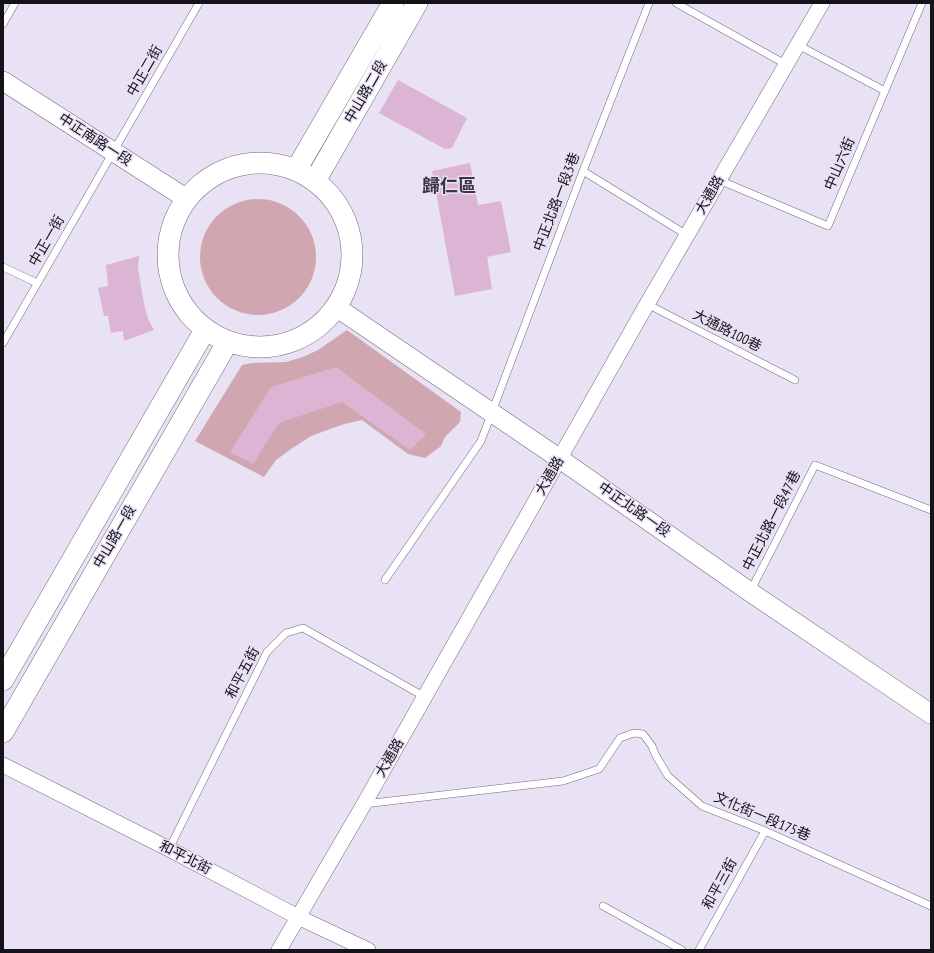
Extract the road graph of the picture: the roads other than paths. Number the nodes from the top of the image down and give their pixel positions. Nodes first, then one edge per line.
1 (15, 3) edge
2 (199, 3) edge
3 (393, 3) edge
4 (417, 3) edge
5 (649, 3) edge
6 (676, 3) edge
7 (822, 3) edge
8 (922, 3) edge
9 (3, 24) edge
10 (798, 45) junction
11 (787, 65) junction
12 (3, 81) edge
13 (885, 91) junction
14 (114, 152) junction
15 (296, 170) junction
16 (583, 171) junction
17 (719, 180) junction
18 (315, 181) junction
19 (187, 199) junction
20 (687, 235) junction
21 (3, 267) edge
22 (37, 283) junction
23 (647, 304) junction
24 (336, 307) junction
25 (205, 330) junction
26 (3, 343) edge
27 (227, 343) junction
28 (795, 380) dead end
29 (492, 412) junction
30 (560, 459) junction
31 (931, 510) edge
32 (386, 580) dead end
33 (750, 592) junction
34 (3, 680) edge
35 (424, 697) junction
36 (931, 714) edge
37 (3, 732) edge
38 (3, 765) edge
39 (364, 804) junction
40 (765, 831) junction
41 (169, 849) junction
42 (602, 906) dead end
43 (931, 906) edge
44 (298, 917) junction
45 (279, 950) edge
46 (368, 950) edge
47 (682, 950) edge
48 (699, 950) edge

1 - 9 lane
2 - 14 lane, 中正二街
3 - 15 main road, 中山路二段
4 - 18 main road, 中山路二段
5 - 16 lane, 中正北路一段3巷
6 - 11 lane
7 - 10 street, 大通路
8 - 13 lane, 中山六街
10 - 11 street, 大通路
10 - 13 lane
11 - 17 street, 大通路
12 - 14 street, 中正南路一段
13 - 17 lane, 中山六街
14 - 19 street, 中正南路一段
14 - 22 lane, 中正一街
15 - 18 main road
15 - 19 main road
16 - 20 lane
16 - 29 lane, 中正北路一段3巷
17 - 20 street, 大通路
18 - 24 main road
19 - 25 main road
20 - 23 street, 大通路
21 - 22 lane
22 - 26 lane, 中正一街
23 - 28 lane, 大通路100巷
23 - 30 street, 大通路
24 - 27 main road
24 - 29 street, 中正北路一段
25 - 27 main road
25 - 34 main road, 中山路一段
27 - 37 main road, 中山路一段
29 - 30 street, 中正北路一段
29 - 32 lane, 中正北路一段3巷
30 - 33 street, 中正北路一段
30 - 35 street, 大通路
31 - 33 lane, 中正北路一段47巷
33 - 36 street, 中正北路一段
35 - 39 street, 大通路
35 - 41 lane, 和平五街
38 - 41 street, 和平北街
39 - 40 lane, 文化街一段175巷
39 - 44 street, 大通路
40 - 43 lane, 文化街一段175巷
40 - 48 lane, 和平三街
41 - 44 street, 和平北街
42 - 47 lane
44 - 45 street, 大通路
44 - 46 street, 和平北街

